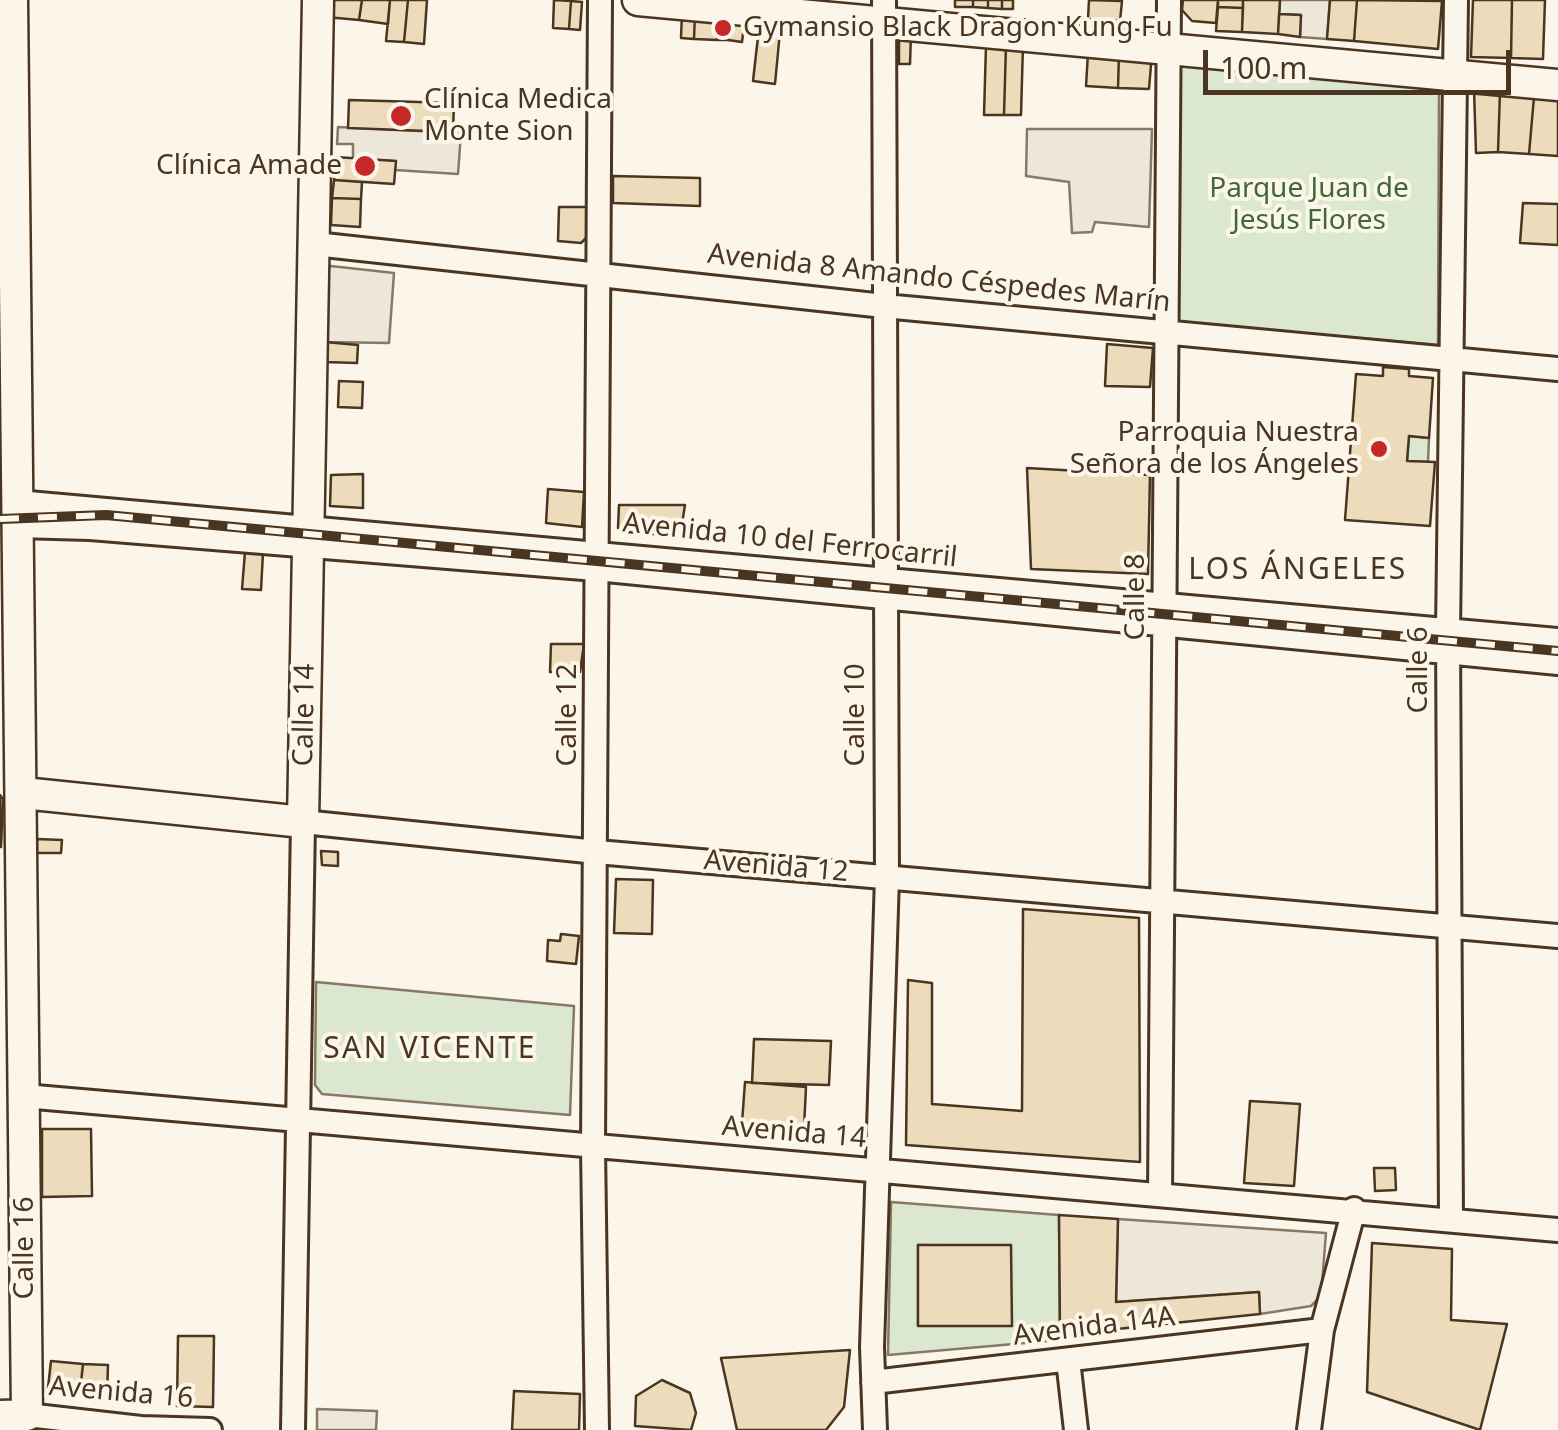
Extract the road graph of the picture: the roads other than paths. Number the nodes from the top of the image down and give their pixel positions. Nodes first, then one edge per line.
1 (12, 0) edge
2 (318, 0) edge
3 (600, 0) edge
4 (638, 0) edge
5 (1169, 0) edge
6 (1456, 0) edge
7 (884, 11) edge
8 (1169, 49) junction
9 (1457, 76) junction
10 (1558, 85) edge
11 (315, 244) junction
12 (598, 274) junction
13 (884, 306) junction
14 (1168, 332) junction
15 (1454, 358) junction
16 (1558, 368) edge
17 (17, 514) junction
18 (308, 535) junction
19 (596, 561) junction
20 (886, 590) junction
21 (1166, 617) junction
22 (1558, 640) edge
23 (1449, 642) junction
24 (1558, 663) edge
25 (20, 714) junction
26 (0, 744) edge
27 (11, 786) edge
28 (303, 822) junction
29 (597, 852) junction
30 (887, 877) junction
31 (1164, 900) junction
32 (1450, 926) junction
33 (1558, 936) edge
34 (16, 1086) edge
35 (302, 1121) junction
36 (593, 1147) junction
37 (880, 1170) junction
38 (1160, 1194) junction
39 (1354, 1208) junction
40 (1451, 1219) junction
41 (1558, 1230) edge
42 (1322, 1330) junction
43 (1068, 1360) junction
44 (872, 1382) junction
45 (13, 1416) edge
46 (869, 1426) edge
47 (142, 1429) edge
48 (210, 1430) edge
49 (293, 1430) edge
50 (597, 1430) edge
51 (1076, 1430) edge
52 (1309, 1430) edge

1 - 17 main road, Calle 16
2 - 11 main road, Calle 14
3 - 12 street, Calle 12
4 - 7 main road
5 - 8 street, Calle 8
6 - 9 street, Calle 6
7 - 8 main road
7 - 13 street, Calle 10
8 - 9 main road
8 - 14 street, Calle 8
9 - 10 main road
9 - 15 street, Calle 6
11 - 12 street, Avenida 8 Amando Céspedes Marín
11 - 18 main road, Calle 14
12 - 13 street, Avenida 8 Amando Céspedes Marín
12 - 19 street, Calle 12
13 - 14 street, Avenida 8 Amando Céspedes Marín
13 - 20 street, Calle 10
14 - 15 street, Avenida 8 Amando Céspedes Marín
14 - 21 street, Calle 8
15 - 16 street, Avenida 8 Amando Céspedes Marín
15 - 23 street, Calle 6
17 - 18 street, Avenida 10 del Ferrocarril
17 - 25 main road, Calle 16
18 - 19 street, Avenida 10 del Ferrocarril
18 - 28 main road, Calle 14
19 - 20 street, Avenida 10 del Ferrocarril
19 - 29 street, Calle 12
20 - 21 street, Avenida 10 del Ferrocarril
20 - 30 street, Calle 10
21 - 23 street, Avenida 10 del Ferrocarril
21 - 31 street, Calle 8
22 - 23 street, Avenida 10 del Ferrocarril
23 - 24 street, Avenida 10 del Ferrocarril
23 - 32 street, Calle 6
25 - 26 main road
25 - 27 main road, Calle 16
27 - 28 main road, Avenida 12
27 - 34 main road, Calle 16
28 - 29 street, Avenida 12
28 - 35 street, Calle 14
29 - 30 street, Avenida 12
29 - 36 street, Calle 12
30 - 31 street, Avenida 12
30 - 37 street, Calle 10
31 - 32 street, Avenida 12
31 - 38 street, Calle 8
32 - 33 street, Avenida 12
32 - 40 street, Calle 6
34 - 35 street, Avenida 14
34 - 45 main road, Calle 16
35 - 36 street, Avenida 14
35 - 49 street, Calle 14
36 - 37 street, Avenida 14
36 - 50 street, Calle 12
37 - 38 street, Avenida 14
37 - 44 street, Calle 10
38 - 39 street, Avenida 14
39 - 40 street, Avenida 14
39 - 42 street
40 - 41 street, Avenida 14
42 - 43 street, Avenida 14A
42 - 52 street
43 - 44 street, Avenida 14A
43 - 51 street
44 - 46 street, Calle 10
45 - 47 street, Avenida 16
47 - 48 street, Avenida 16

